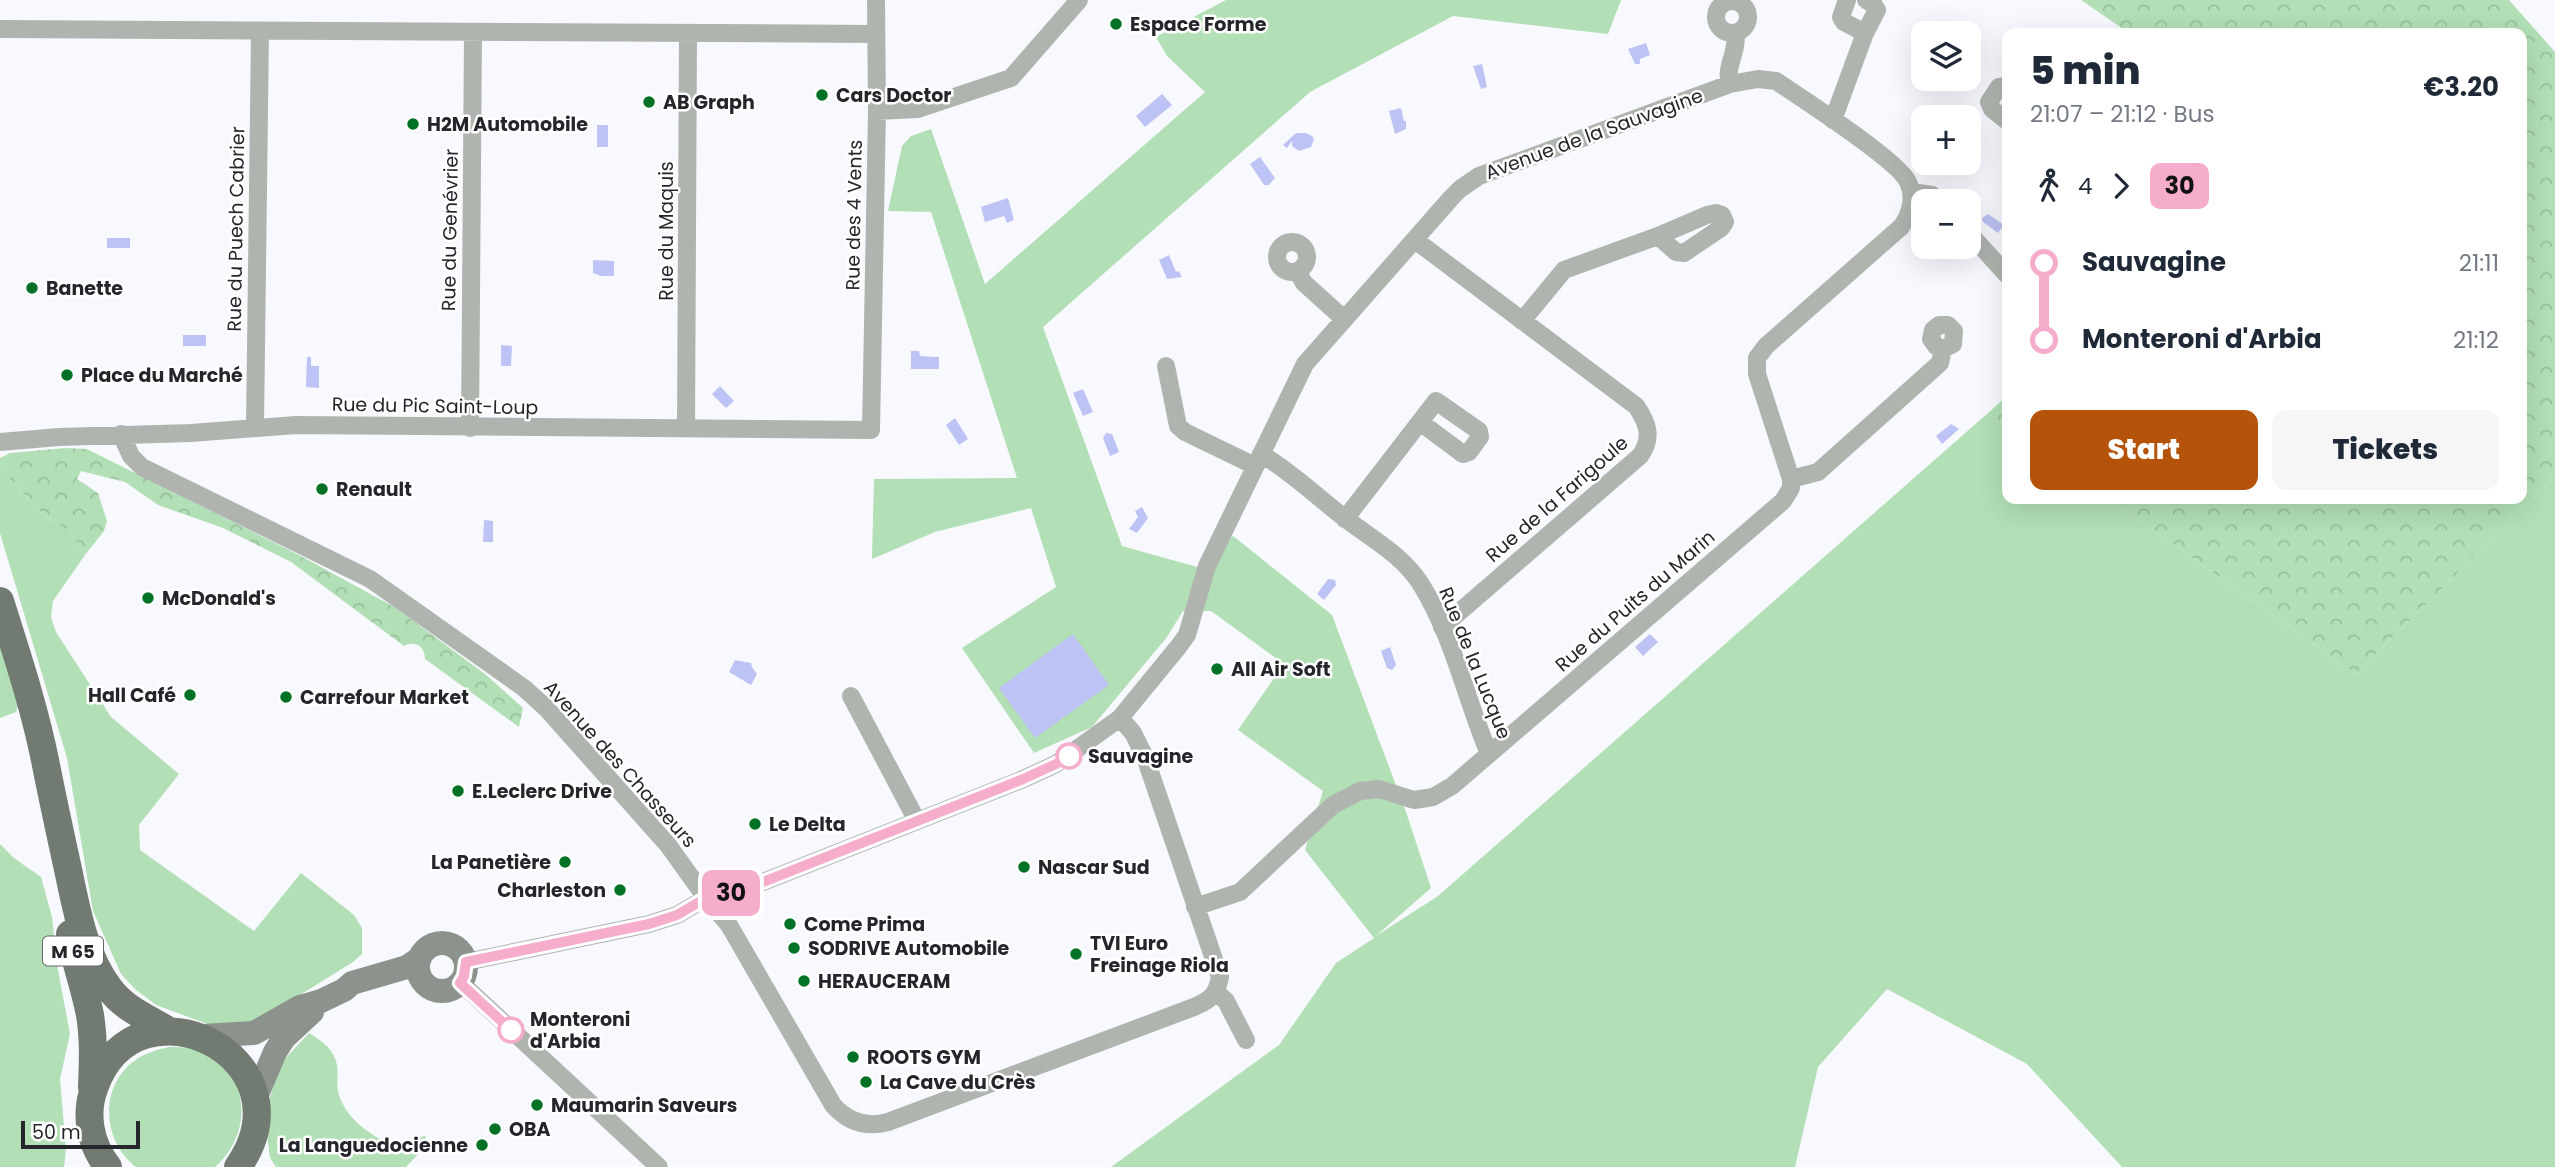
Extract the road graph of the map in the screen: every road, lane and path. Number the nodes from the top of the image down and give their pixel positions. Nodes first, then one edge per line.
1 (876, 0) edge
2 (1079, 0) edge
3 (1847, 0) edge
4 (1866, 0) edge
5 (0, 29) edge
6 (260, 31) junction
7 (473, 33) junction
8 (1734, 33) dead end
9 (1865, 33) junction
10 (688, 34) junction
11 (876, 34) junction
12 (1730, 84) junction
13 (2002, 87) edge
14 (877, 111) junction
15 (2002, 117) edge
16 (1833, 120) junction
17 (1911, 190) edge
18 (1911, 208) edge
19 (1658, 236) dead end
20 (1415, 240) junction
21 (1981, 246) edge
22 (2002, 269) edge
23 (1297, 271) dead end
24 (1344, 319) junction
25 (1522, 321) junction
26 (1943, 349) dead end
27 (1166, 366) dead end
28 (1420, 422) dead end
29 (255, 427) junction
30 (470, 428) junction
31 (686, 428) junction
32 (871, 430) joint
33 (121, 434) junction
34 (0, 442) edge
35 (1258, 460) junction
36 (1791, 479) junction
37 (1345, 519) junction
38 (0, 601) edge
39 (1442, 627) junction
40 (851, 696) dead end
41 (1120, 718) junction
42 (1489, 754) junction
43 (53, 807) junction
44 (917, 821) junction
45 (706, 898) junction
46 (1195, 907) junction
47 (422, 971) junction
48 (463, 973) junction
49 (1217, 993) junction
50 (321, 1001) junction
51 (169, 1031) junction
52 (202, 1036) junction
53 (1246, 1040) dead end
54 (92, 1094) junction
55 (255, 1099) junction
56 (92, 1136) junction
57 (254, 1136) junction
58 (91, 1167) edge
59 (108, 1167) edge
60 (238, 1167) edge
61 (264, 1167) edge
62 (659, 1167) edge

1 - 11 street, Rue des 4 Vents
2 - 14 street
3 - 9 street
4 - 9 street
5 - 6 street
6 - 7 street
6 - 29 street, Rue du Puech Cabrier
7 - 10 street
7 - 30 street, Rue du Genévrier
8 - 12 street
9 - 16 street
10 - 11 street
10 - 31 street, Rue du Maquis
11 - 14 street, Rue des 4 Vents
12 - 16 street, Avenue de la Sauvagine
12 - 20 street, Avenue de la Sauvagine
13 - 15 street
14 - 32 street, Rue des 4 Vents
16 - 17 street
18 - 36 street
19 - 25 street
20 - 24 street, Avenue de la Sauvagine
20 - 25 street, Rue de la Farigoule
21 - 22 street
23 - 24 street
24 - 35 street, Avenue de la Sauvagine
25 - 39 street, Rue de la Farigoule
26 - 36 street
27 - 35 street, Rue de la Lucque
28 - 37 street
29 - 30 street, Rue du Pic Saint-Loup
29 - 33 street, Rue du Pic Saint-Loup
30 - 31 street, Rue du Pic Saint-Loup
31 - 32 street, Rue du Pic Saint-Loup
33 - 34 street, Rue du Pic Saint-Loup
33 - 45 street, Avenue des Chasseurs
35 - 37 street, Rue de la Lucque
35 - 41 street, Avenue de la Sauvagine
36 - 42 street, Rue du Puits du Marin
37 - 39 street, Rue de la Lucque
38 - 43 main road, M 65
39 - 42 street, Rue de la Lucque
40 - 44 street
41 - 44 street, Avenue de la Sauvagine
41 - 46 street
42 - 46 street, Rue du Puits du Marin
43 - 51 main road, M 65
43 - 54 main road, M 65
44 - 45 street, Avenue de la Sauvagine
45 - 48 street, Avenue de la Sauvagine
45 - 49 street, Avenue des Chasseurs
46 - 49 street
47 - 48 street
47 - 48 street
47 - 50 street
48 - 62 street
49 - 53 street
50 - 52 street
50 - 55 street
51 - 52 main road
51 - 54 main road
52 - 55 main road
54 - 56 main road
55 - 57 main road
56 - 58 street
56 - 59 main road
57 - 60 main road
57 - 61 main road

